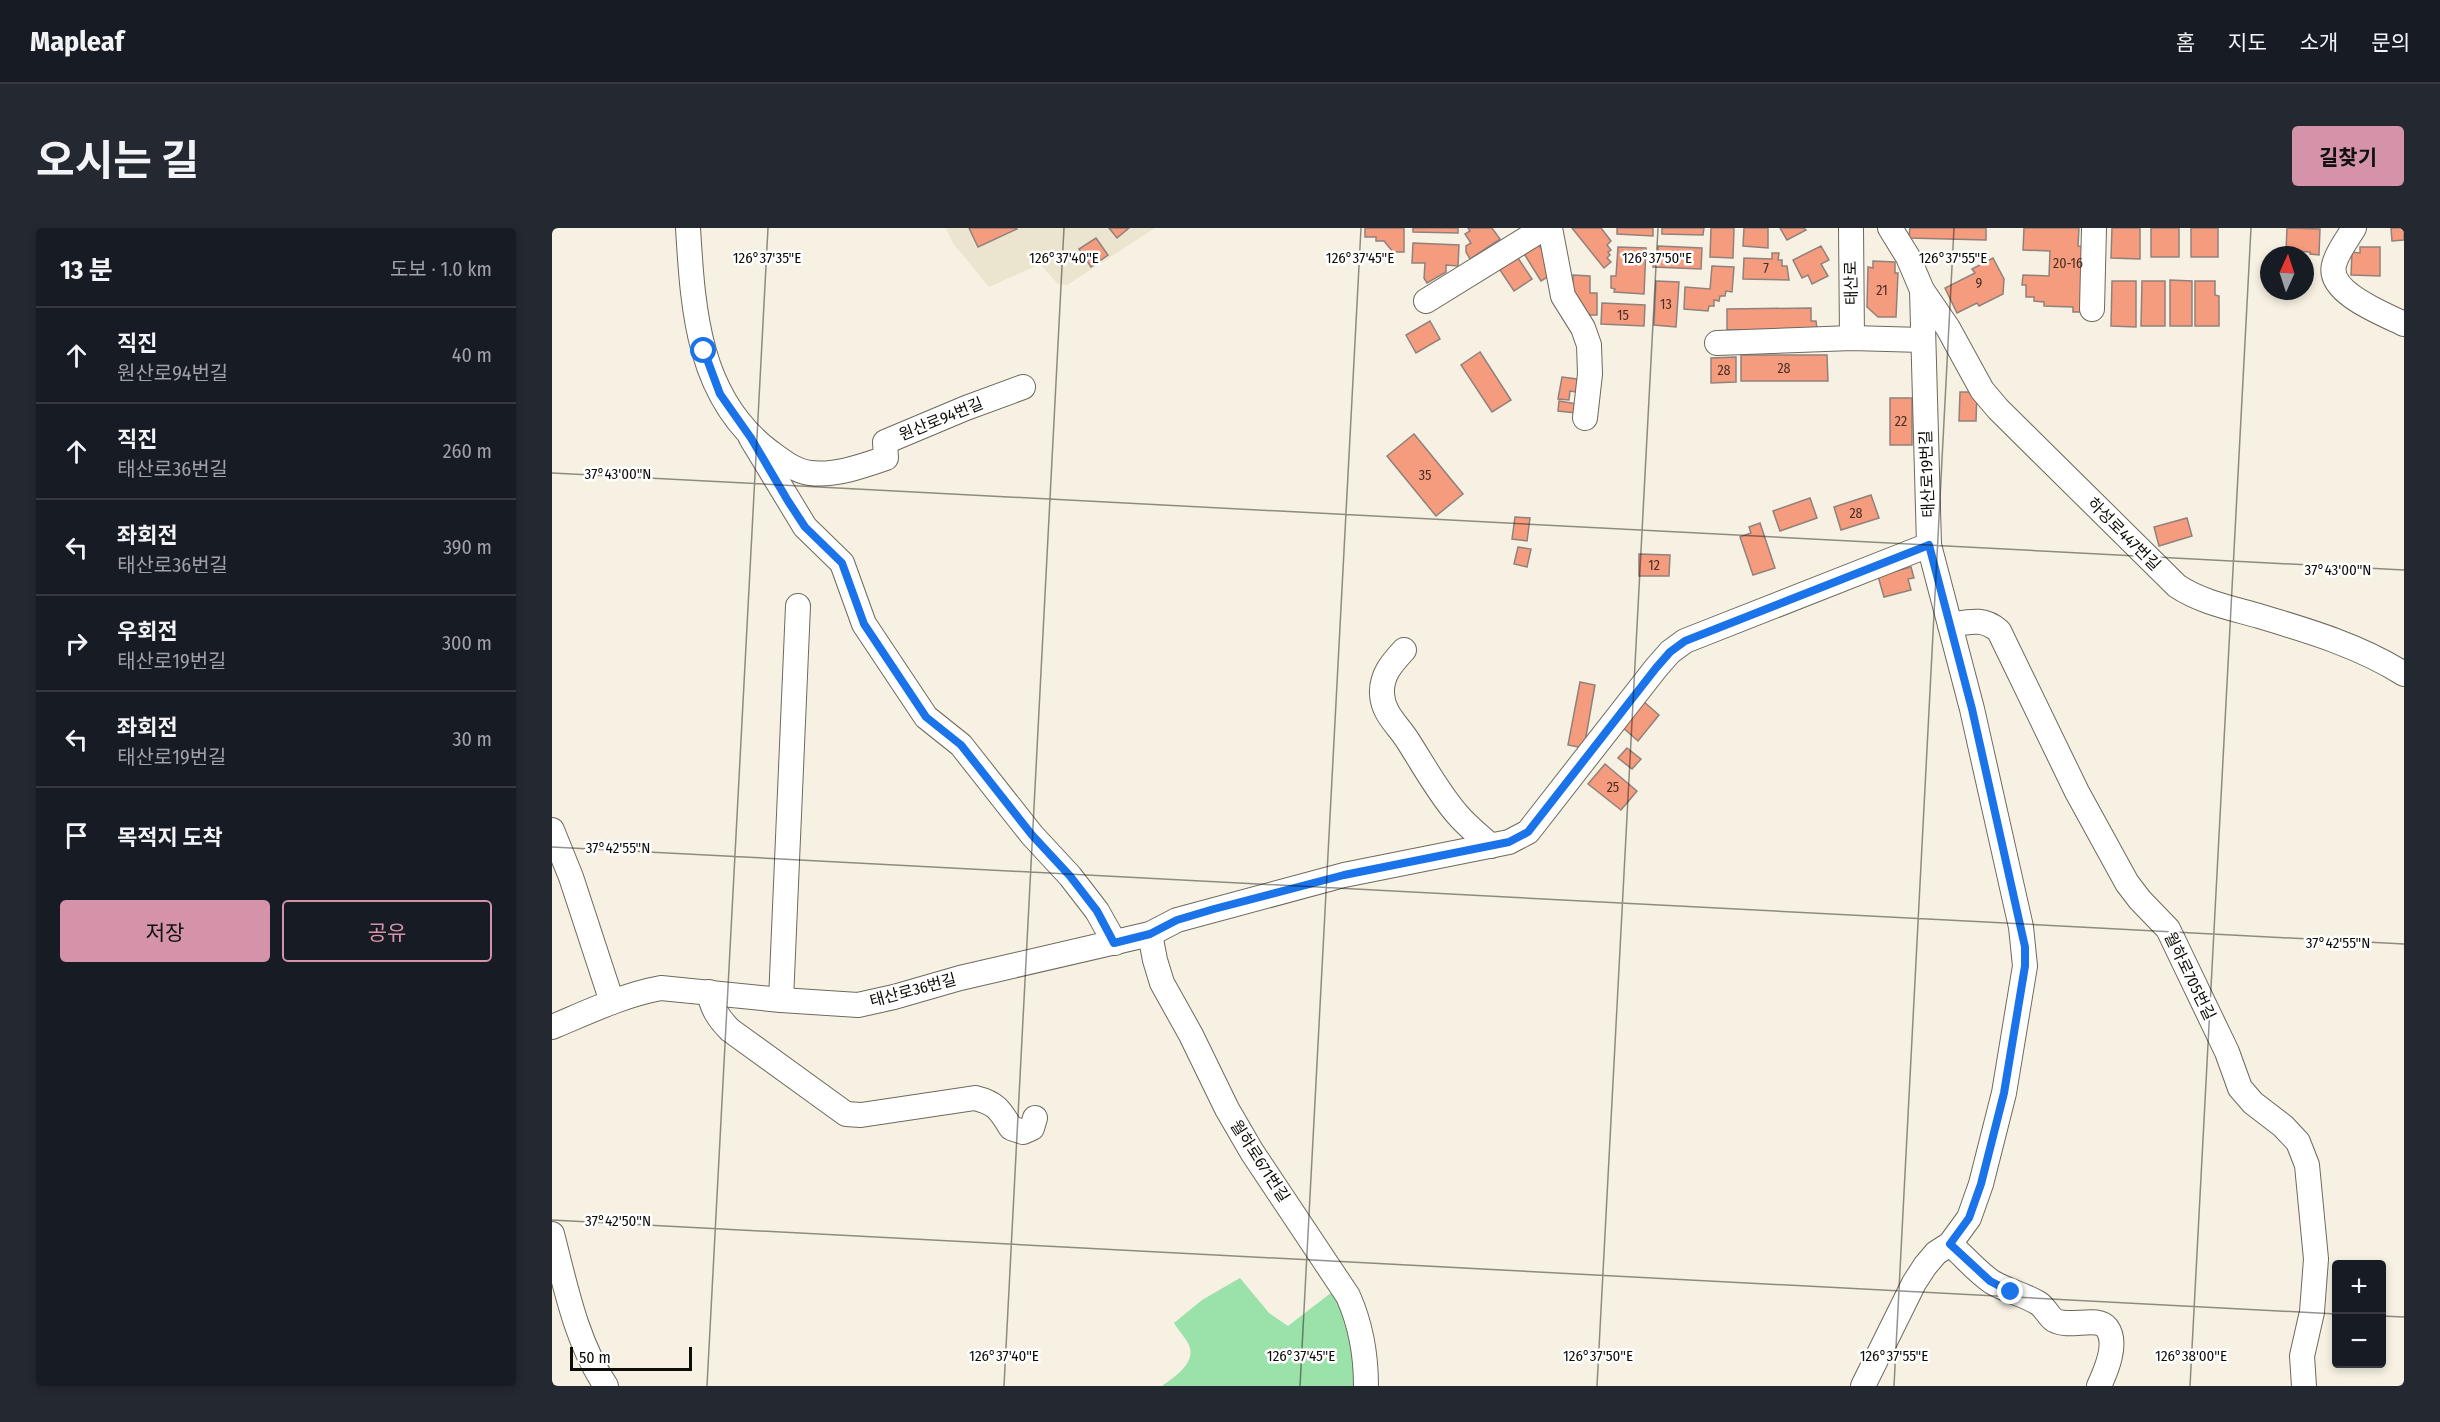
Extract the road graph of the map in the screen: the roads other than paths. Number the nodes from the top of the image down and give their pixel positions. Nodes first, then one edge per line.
1 (688, 228) edge
2 (1544, 228) edge
3 (1550, 228) edge
4 (1851, 228) edge
5 (1890, 228) edge
6 (2094, 228) edge
7 (2354, 228) edge
8 (1922, 290) junction
9 (1426, 301) dead end
10 (2092, 309) dead end
11 (2404, 324) edge
12 (1852, 338) junction
13 (1922, 340) junction
14 (1717, 342) dead end
15 (1023, 387) dead end
16 (1585, 418) dead end
17 (751, 438) junction
18 (1929, 545) junction
19 (798, 606) dead end
20 (1950, 625) junction
21 (1404, 650) dead end
22 (2404, 674) edge
23 (552, 830) edge
24 (1491, 846) junction
25 (1150, 934) junction
26 (1114, 943) junction
27 (709, 992) junction
28 (781, 1000) junction
29 (612, 1002) junction
30 (552, 1027) edge
31 (1035, 1118) dead end
32 (552, 1234) edge
33 (1950, 1244) junction
34 (606, 1386) edge
35 (1366, 1386) edge
36 (1863, 1386) edge
37 (2099, 1386) edge
38 (2304, 1386) edge

1 - 17 street, 원산로94번길
2 - 9 street
3 - 16 street
4 - 12 street, 태산로
5 - 8 street, 태산로19번길
6 - 10 street
7 - 11 street
8 - 13 street, 태산로19번길
8 - 22 street, 하성로447번길
12 - 13 street
12 - 14 street
13 - 18 street, 태산로19번길
15 - 17 street, 원산로94번길
17 - 26 street
18 - 20 street, 태산로19번길
18 - 24 street, 태산로36번길
19 - 28 street
20 - 33 street, 태산로19번길
20 - 38 street, 월하로705번길
21 - 24 street
23 - 29 street
24 - 25 street, 태산로36번길
25 - 26 street, 태산로36번길
25 - 35 street, 월하로671번길
26 - 28 street, 태산로36번길
27 - 28 street, 태산로36번길
27 - 29 street, 태산로36번길
27 - 31 street
29 - 30 street, 태산로36번길
32 - 34 street
33 - 36 street, 태산로19번길
33 - 37 street

